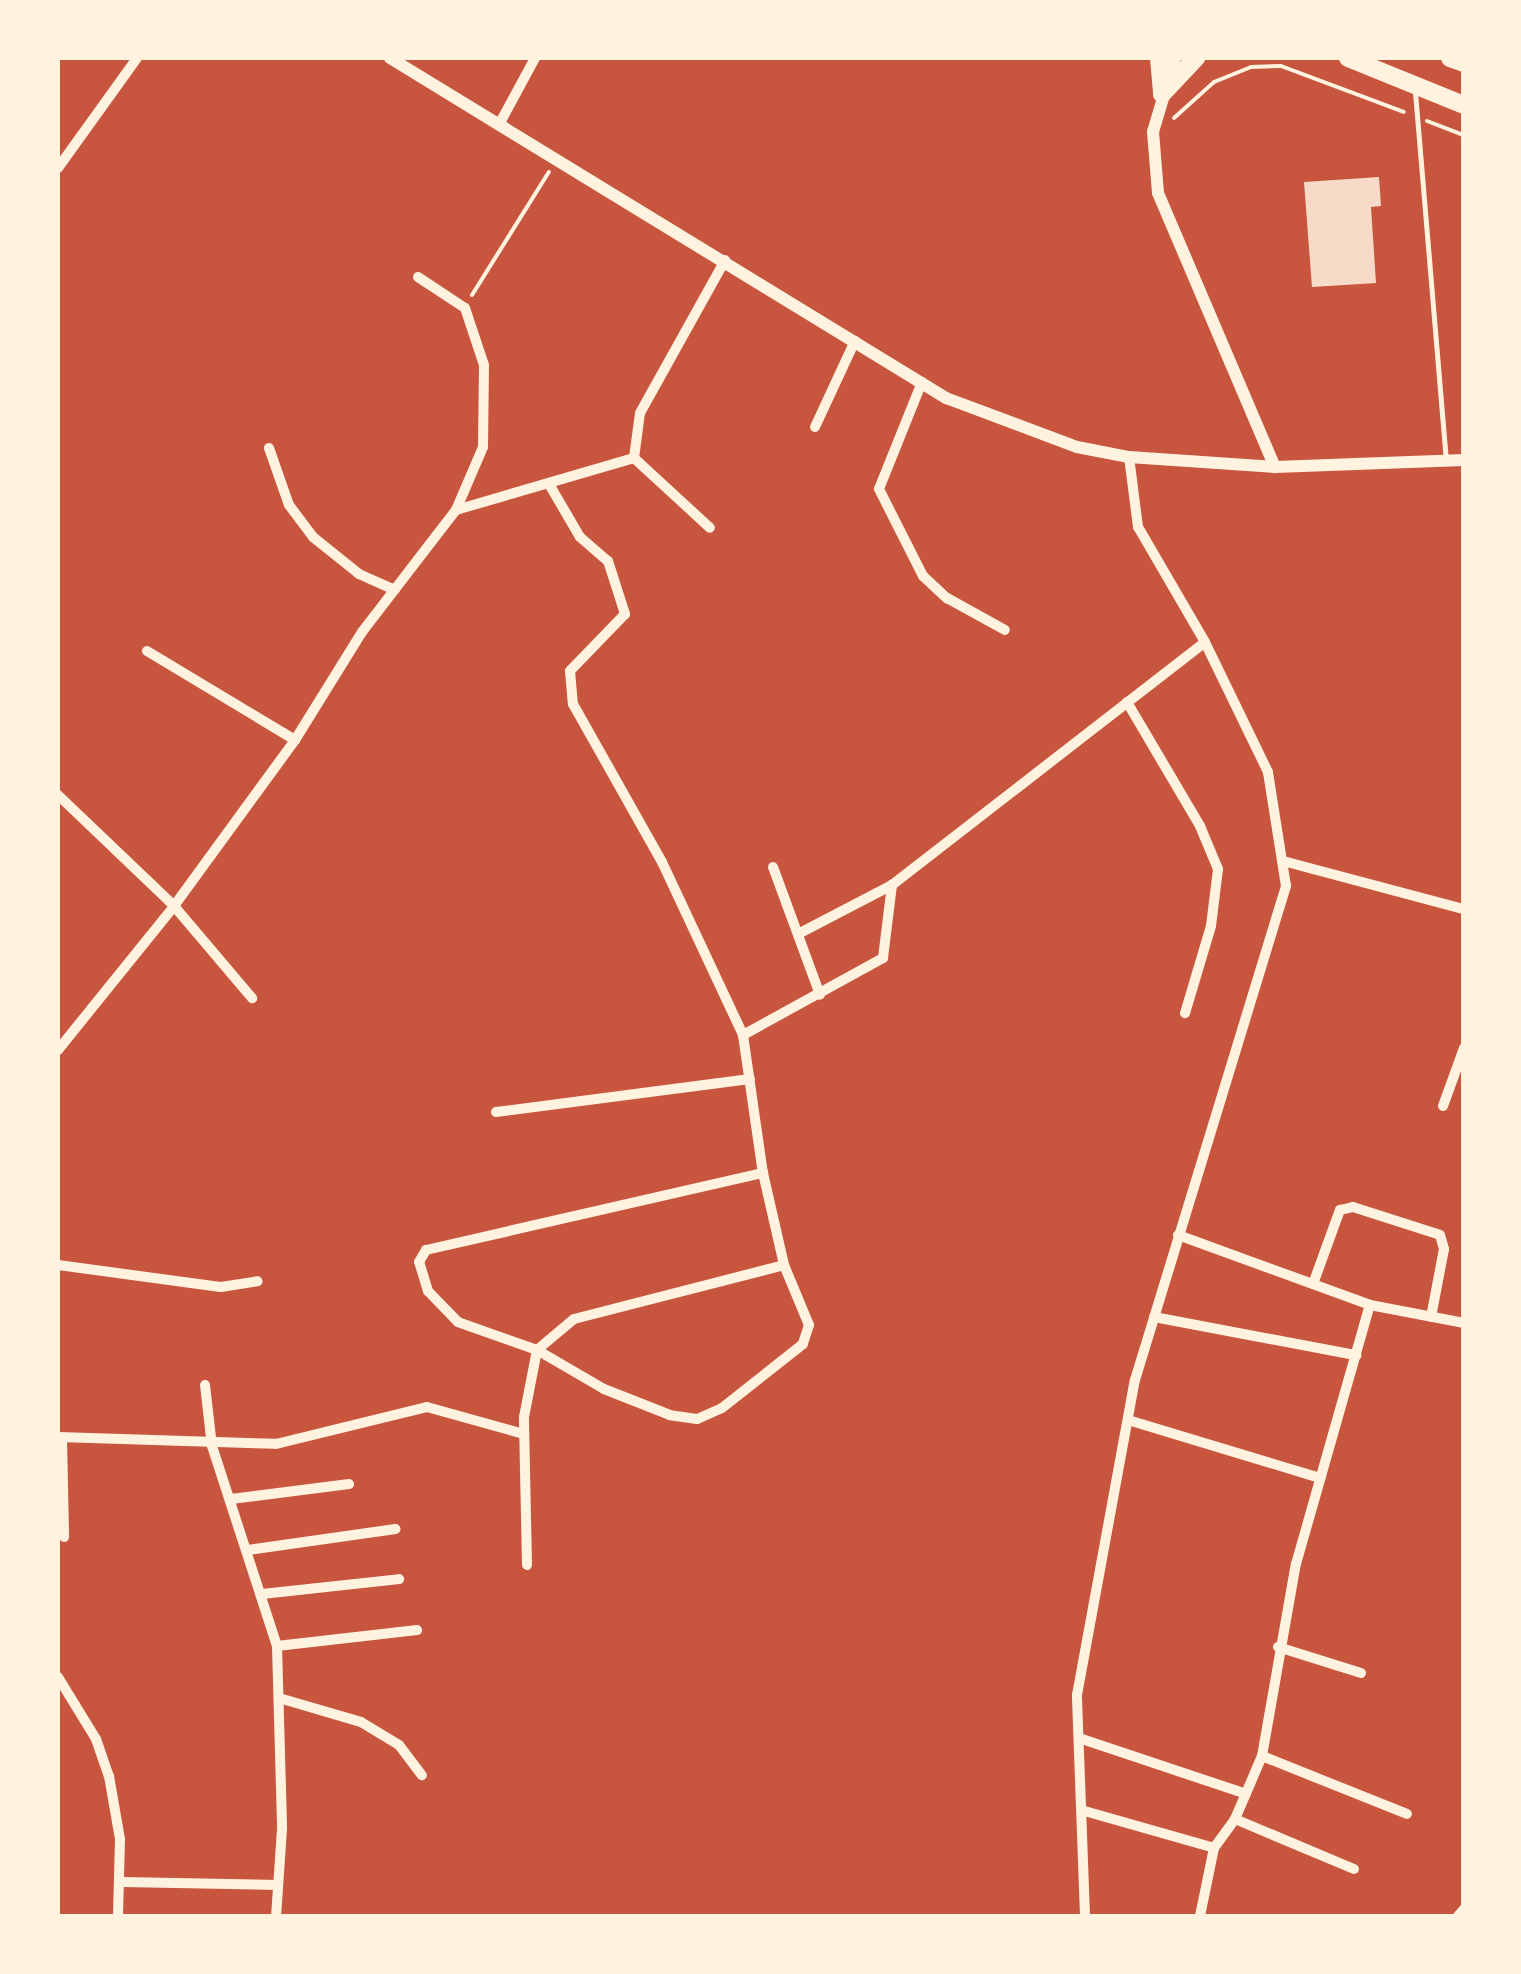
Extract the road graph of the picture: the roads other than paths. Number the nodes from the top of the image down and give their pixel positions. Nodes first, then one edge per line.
1 (137, 58) edge
2 (390, 58) edge
3 (535, 58) edge
4 (1159, 58) edge
5 (1175, 58) edge
6 (1196, 58) edge
7 (1348, 58) edge
8 (1450, 58) edge
9 (1464, 63) edge
10 (1414, 84) junction
11 (1162, 94) junction
12 (1464, 105) edge
13 (501, 121) junction
14 (58, 168) edge
15 (724, 260) junction
16 (418, 277) dead end
17 (855, 342) junction
18 (922, 382) junction
19 (814, 426) dead end
20 (269, 448) dead end
21 (1129, 457) junction
22 (634, 458) junction
23 (1446, 460) junction
24 (1464, 460) edge
25 (1275, 467) junction
26 (549, 484) junction
27 (456, 510) junction
28 (710, 528) dead end
29 (394, 590) junction
30 (1006, 630) dead end
31 (1206, 642) junction
32 (147, 652) dead end
33 (1127, 702) junction
34 (295, 740) junction
35 (58, 794) edge
36 (1283, 861) junction
37 (773, 867) dead end
38 (892, 885) junction
39 (174, 906) junction
40 (1464, 909) edge
41 (798, 934) junction
42 (820, 995) junction
43 (252, 998) dead end
44 (1186, 1012) dead end
45 (743, 1035) junction
46 (1464, 1048) edge
47 (58, 1050) edge
48 (750, 1079) junction
49 (1442, 1106) dead end
50 (496, 1112) dead end
51 (763, 1174) junction
52 (1178, 1236) junction
53 (784, 1265) junction
54 (58, 1266) edge
55 (258, 1282) dead end
56 (1313, 1284) junction
57 (1370, 1305) junction
58 (1154, 1317) junction
59 (1431, 1317) junction
60 (1464, 1323) edge
61 (537, 1350) junction
62 (1356, 1355) junction
63 (205, 1385) dead end
64 (1128, 1420) junction
65 (524, 1434) junction
66 (60, 1438) edge
67 (212, 1446) junction
68 (1320, 1478) junction
69 (349, 1484) dead end
70 (231, 1499) junction
71 (396, 1529) dead end
72 (64, 1538) dead end
73 (248, 1550) junction
74 (527, 1565) dead end
75 (400, 1579) dead end
76 (262, 1594) junction
77 (417, 1630) dead end
78 (277, 1646) junction
79 (1278, 1647) junction
80 (1360, 1673) dead end
81 (58, 1677) edge
82 (278, 1698) junction
83 (1078, 1738) junction
84 (1262, 1756) junction
85 (422, 1775) dead end
86 (1246, 1794) junction
87 (1081, 1810) junction
88 (1407, 1814) dead end
89 (1235, 1819) junction
90 (1214, 1848) junction
91 (1354, 1869) dead end
92 (122, 1882) junction
93 (278, 1885) junction
94 (1464, 1909) edge
95 (118, 1916) edge
96 (276, 1916) edge
97 (1085, 1916) edge
98 (1200, 1916) edge
99 (1458, 1916) edge

1 - 14 street
2 - 13 street
3 - 13 street
4 - 11 highway
5 - 11 street
6 - 11 highway
7 - 10 highway
8 - 9 highway
10 - 12 highway
10 - 23 lane
11 - 25 street
13 - 15 street
15 - 17 street
15 - 22 street
16 - 27 street
17 - 18 street
17 - 19 street
18 - 21 street
18 - 30 street
20 - 29 street
21 - 25 street
21 - 31 street
22 - 26 street
22 - 28 street
23 - 24 street
23 - 25 street
26 - 27 street
26 - 45 street
27 - 29 street
29 - 34 street
31 - 33 street
31 - 36 street
32 - 34 street
33 - 38 street
33 - 44 street
34 - 39 street
35 - 39 street
36 - 40 street
36 - 52 street
37 - 41 street
38 - 41 street
38 - 42 street
39 - 43 street
39 - 47 street
41 - 42 street
42 - 45 street
45 - 48 street
46 - 49 street
48 - 50 street
48 - 51 street
51 - 53 street
51 - 61 street
52 - 56 street
52 - 58 street
53 - 61 street
53 - 61 street
54 - 55 street
56 - 57 street
56 - 59 street
57 - 59 street
57 - 62 street
58 - 62 street
58 - 64 street
59 - 60 street
61 - 65 street
62 - 68 street
63 - 67 street
64 - 68 street
64 - 83 street
65 - 67 street
65 - 74 street
66 - 67 street
66 - 72 street
67 - 70 street
68 - 79 street
69 - 70 street
70 - 73 street
71 - 73 street
73 - 76 street
75 - 76 street
76 - 78 street
77 - 78 street
78 - 82 street
79 - 80 street
79 - 84 street
81 - 92 street
82 - 85 street
82 - 93 street
83 - 86 street
83 - 87 street
84 - 86 street
84 - 88 street
86 - 89 street
87 - 90 street
87 - 97 street
89 - 90 street
89 - 91 street
90 - 98 street
92 - 93 street
92 - 95 street
93 - 96 street
94 - 99 street

